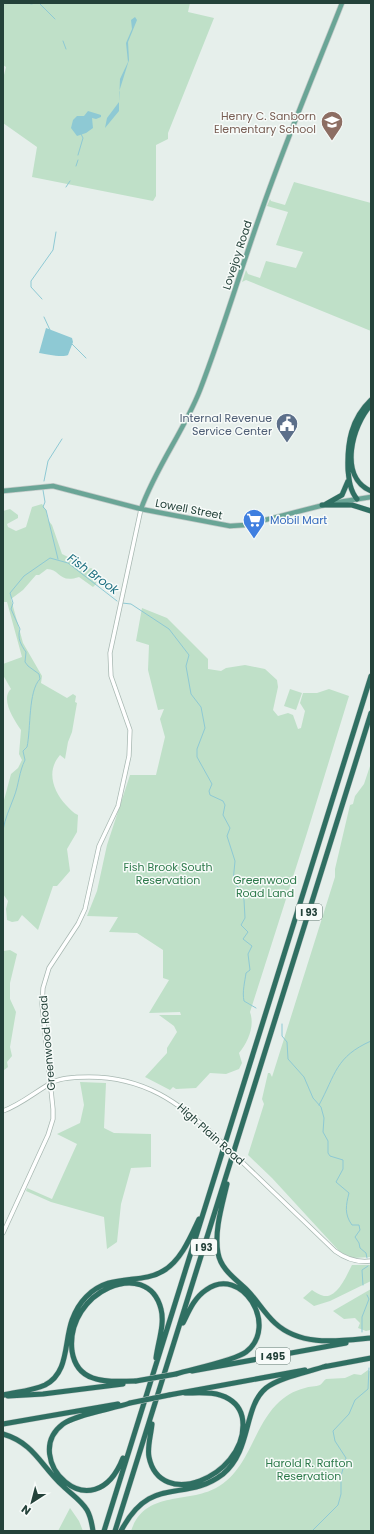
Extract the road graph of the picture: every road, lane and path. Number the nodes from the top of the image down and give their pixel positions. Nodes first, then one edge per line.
1 (342, 3) edge
2 (371, 400) edge
3 (371, 405) edge
4 (349, 477) junction
5 (3, 491) edge
6 (371, 491) edge
7 (371, 497) edge
8 (358, 499) junction
9 (322, 505) junction
10 (141, 509) junction
11 (371, 511) edge
12 (371, 676) edge
13 (371, 713) edge
14 (50, 1084) junction
15 (3, 1111) edge
16 (232, 1155) junction
17 (209, 1194) junction
18 (3, 1233) edge
19 (371, 1261) edge
20 (176, 1338) junction
21 (371, 1338) edge
22 (371, 1358) edge
23 (326, 1366) junction
24 (154, 1371) junction
25 (176, 1374) junction
26 (136, 1381) junction
27 (185, 1393) junction
28 (3, 1396) edge
29 (130, 1403) junction
30 (154, 1408) junction
31 (3, 1424) edge
32 (3, 1434) edge
33 (130, 1444) junction
34 (93, 1531) edge
35 (104, 1531) edge
36 (115, 1531) edge
37 (121, 1531) edge

1 - 10 main road, Lovejoy Road
2 - 4 highway
3 - 6 highway
4 - 8 highway
4 - 9 highway
5 - 10 main road, Lowell Street
7 - 8 main road, Lowell Street
8 - 9 main road, Lowell Street
9 - 10 main road, Lowell Street
9 - 11 highway
10 - 14 street, Greenwood Road
12 - 17 highway, I 93
13 - 16 highway, I 93
14 - 15 street, High Plain Road
14 - 18 street, Greenwood Road
14 - 19 street, High Plain Road, bridge
16 - 20 highway, I 93
16 - 21 highway
17 - 24 highway, I 93
17 - 28 highway
20 - 25 highway
20 - 30 highway, I 93
21 - 25 highway, I 495
22 - 23 highway, I 495
23 - 27 highway, I 495
23 - 37 highway
24 - 26 highway
24 - 33 highway, I 93
25 - 26 highway, I 495, bridge
26 - 28 highway, I 495
27 - 29 highway, I 495, bridge
27 - 30 highway
29 - 31 highway, I 495
29 - 33 highway
30 - 36 highway, I 93
32 - 34 highway
33 - 35 highway, I 93

